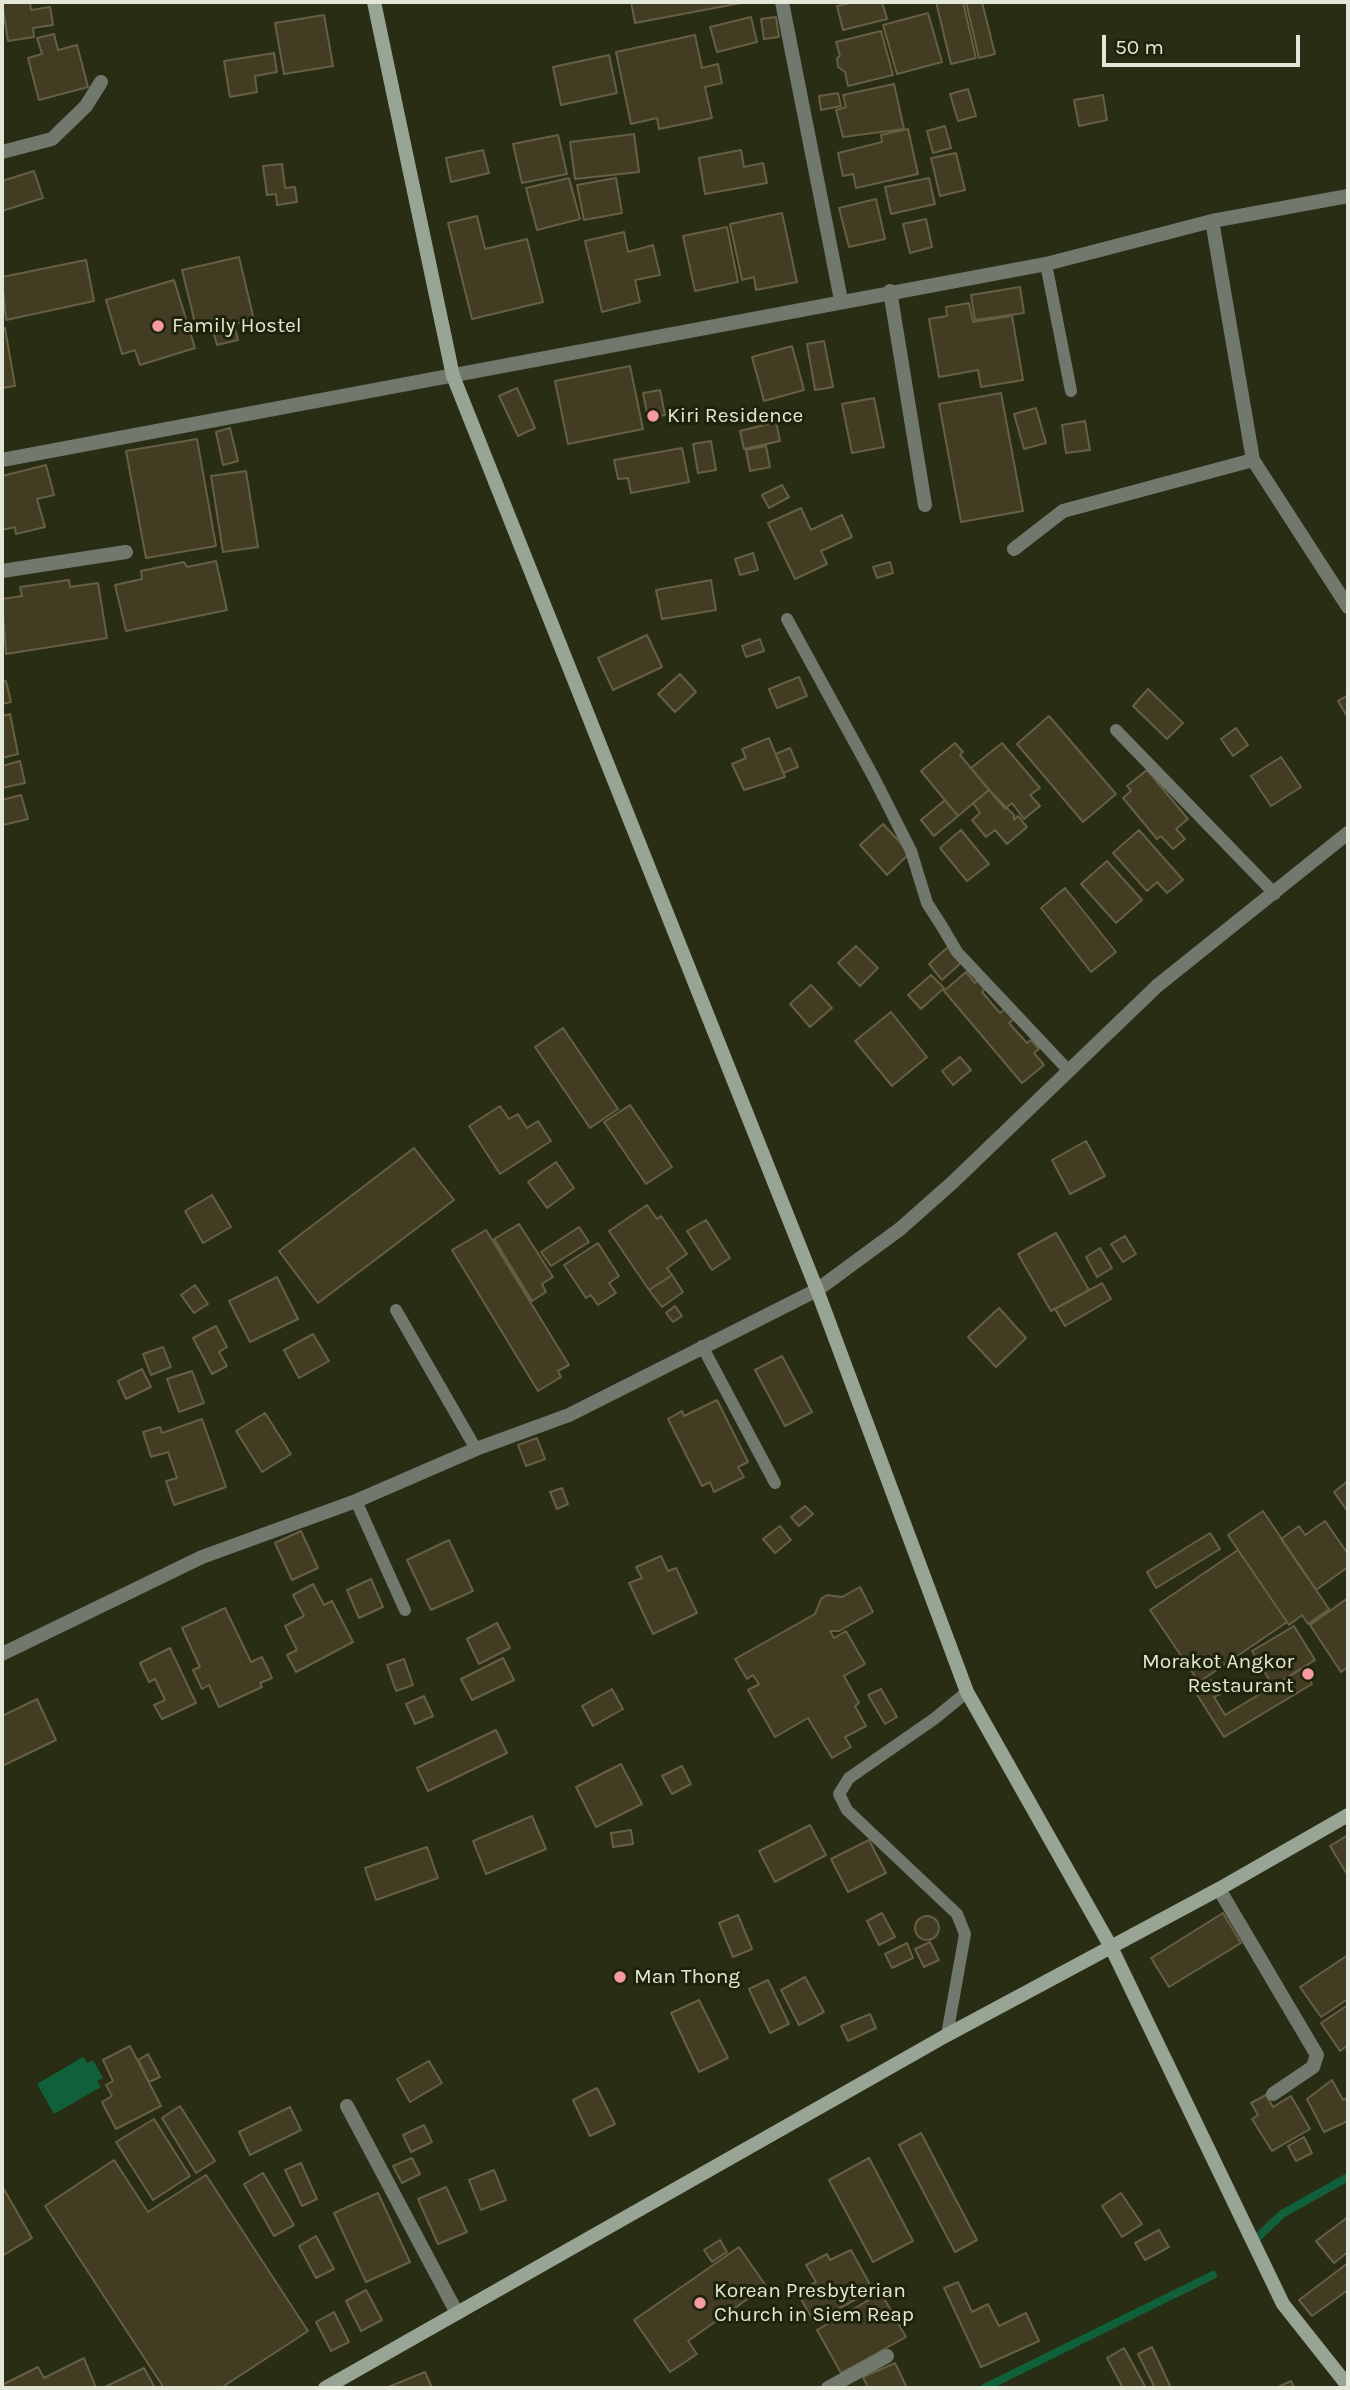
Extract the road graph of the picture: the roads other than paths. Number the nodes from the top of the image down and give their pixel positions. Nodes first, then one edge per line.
1 (374, 2) edge
2 (782, 2) edge
3 (101, 82) dead end
4 (2, 152) edge
5 (1348, 196) edge
6 (1212, 221) junction
7 (1046, 264) junction
8 (890, 291) junction
9 (841, 300) junction
10 (453, 376) junction
11 (1071, 391) dead end
12 (2, 460) edge
13 (1253, 460) junction
14 (925, 505) dead end
15 (1014, 549) dead end
16 (125, 552) dead end
17 (2, 571) edge
18 (1348, 607) edge
19 (787, 620) dead end
20 (1116, 730) dead end
21 (1348, 833) edge
22 (1275, 894) junction
23 (1069, 1071) junction
24 (817, 1290) junction
25 (396, 1310) dead end
26 (702, 1346) junction
27 (476, 1449) junction
28 (775, 1483) dead end
29 (356, 1501) junction
30 (405, 1610) dead end
31 (2, 1654) edge
32 (967, 1692) junction
33 (1348, 1815) edge
34 (1219, 1889) junction
35 (1111, 1947) junction
36 (947, 2035) junction
37 (1273, 2094) dead end
38 (347, 2106) dead end
39 (457, 2313) junction
40 (887, 2356) dead end
41 (1348, 2386) edge
42 (325, 2388) edge
43 (828, 2388) edge

1 - 10 street
2 - 9 street
3 - 4 street
5 - 6 street
6 - 7 street
6 - 13 street
7 - 8 street
7 - 11 lane
8 - 9 street
8 - 14 street
9 - 10 street
10 - 12 street
10 - 24 street
13 - 15 street
13 - 18 street
16 - 17 street
19 - 23 lane
20 - 22 lane
21 - 22 street
22 - 23 street
23 - 24 street
24 - 26 street
24 - 32 street
25 - 27 lane
26 - 27 street
26 - 28 lane
27 - 29 street
29 - 30 lane
29 - 31 street
32 - 35 street
32 - 36 lane
33 - 34 street
34 - 35 street
34 - 37 street
35 - 36 street
35 - 41 street
36 - 39 street
38 - 39 street
39 - 42 street
40 - 43 street

